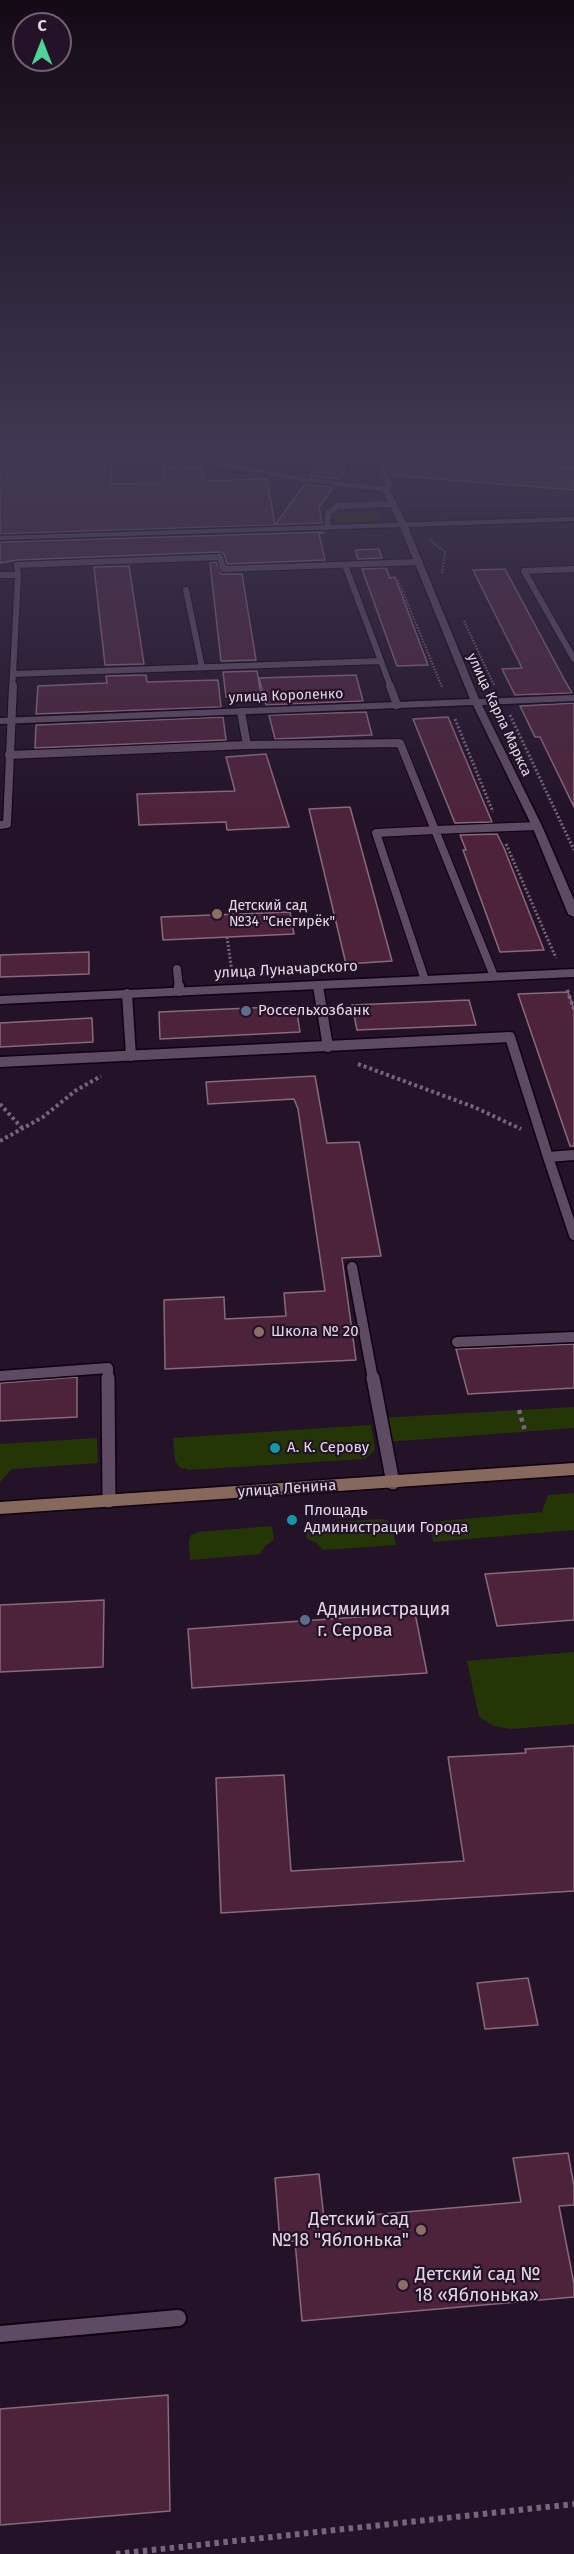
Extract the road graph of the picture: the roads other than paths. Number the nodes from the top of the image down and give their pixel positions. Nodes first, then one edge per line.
1 (18, 576) edge
2 (349, 576) edge
3 (425, 576) edge
4 (527, 576) edge
5 (186, 590) dead end
6 (573, 660) edge
7 (381, 661) junction
8 (202, 667) junction
9 (13, 674) junction
10 (574, 698) edge
11 (476, 702) junction
12 (397, 705) junction
13 (241, 712) junction
14 (5, 720) edge
15 (247, 745) junction
16 (9, 755) junction
17 (0, 825) edge
18 (537, 826) junction
19 (435, 830) junction
20 (574, 914) edge
21 (177, 969) dead end
22 (574, 973) edge
23 (494, 976) junction
24 (425, 980) junction
25 (318, 985) junction
26 (179, 991) junction
27 (127, 994) junction
28 (0, 1000) edge
29 (328, 1047) junction
30 (131, 1056) junction
31 (0, 1062) edge
32 (574, 1155) edge
33 (548, 1157) junction
34 (574, 1235) edge
35 (352, 1267) dead end
36 (574, 1337) edge
37 (457, 1342) dead end
38 (0, 1376) edge
39 (574, 1469) edge
40 (393, 1483) junction
41 (109, 1501) junction
42 (0, 1508) edge
43 (178, 2318) dead end
44 (0, 2334) edge

1 - 9 lane
2 - 7 lane
3 - 11 street, улица Карла Маркса
4 - 6 lane
5 - 8 lane
7 - 8 lane
7 - 12 lane
8 - 9 lane
9 - 14 lane
10 - 11 street, улица Короленко
11 - 12 street, улица Короленко
11 - 18 street, улица Карла Маркса
12 - 13 street, улица Короленко
13 - 14 street, улица Короленко
13 - 15 lane
14 - 16 lane
15 - 16 lane
15 - 19 lane
16 - 17 lane
18 - 19 lane
18 - 20 street, улица Карла Маркса
19 - 23 lane
19 - 24 lane
21 - 26 lane
22 - 23 street, улица Луначарского
23 - 24 street, улица Луначарского
24 - 25 street, улица Луначарского
25 - 26 street, улица Луначарского
25 - 29 lane
26 - 27 street, улица Луначарского
27 - 28 street, улица Луначарского
27 - 30 lane
29 - 30 lane
29 - 33 lane
30 - 31 lane
32 - 33 lane
33 - 34 lane
35 - 40 lane
36 - 37 lane
38 - 41 lane
39 - 40 main road, улица Ленина
40 - 41 main road, улица Ленина
41 - 42 main road, улица Ленина
43 - 44 lane

